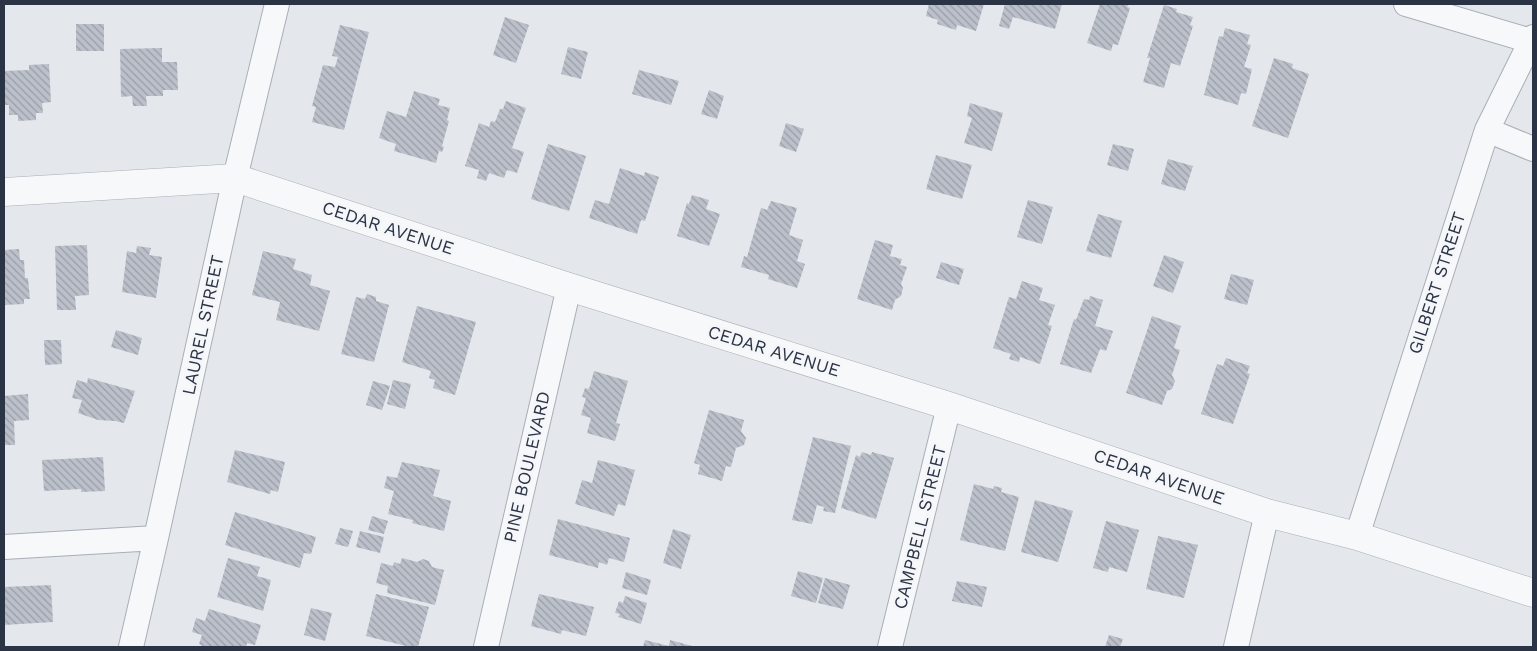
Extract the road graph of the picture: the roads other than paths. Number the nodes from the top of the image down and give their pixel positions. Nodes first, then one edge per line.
1 (277, 4) edge
2 (1406, 4) edge
3 (1532, 39) edge
4 (1487, 130) junction
5 (1533, 149) edge
6 (234, 178) junction
7 (4, 192) edge
8 (569, 287) junction
9 (949, 406) junction
10 (1267, 513) junction
11 (1357, 536) junction
12 (156, 538) junction
13 (4, 547) edge
14 (1533, 593) edge
15 (131, 647) edge
16 (486, 647) edge
17 (890, 647) edge
18 (1236, 647) edge

1 - 6 street, LAUREL STREET
2 - 3 street
3 - 4 street, GILBERT STREET
4 - 5 street
4 - 11 street, GILBERT STREET
6 - 7 street, CEDAR AVENUE
6 - 8 street, CEDAR AVENUE
6 - 12 street, LAUREL STREET
8 - 9 street, CEDAR AVENUE
8 - 16 street, PINE BOULEVARD
9 - 10 street, CEDAR AVENUE
9 - 17 street, CAMPBELL STREET
10 - 11 street, CEDAR AVENUE
10 - 18 street
11 - 14 street, CEDAR AVENUE
12 - 13 street
12 - 15 street, LAUREL STREET

